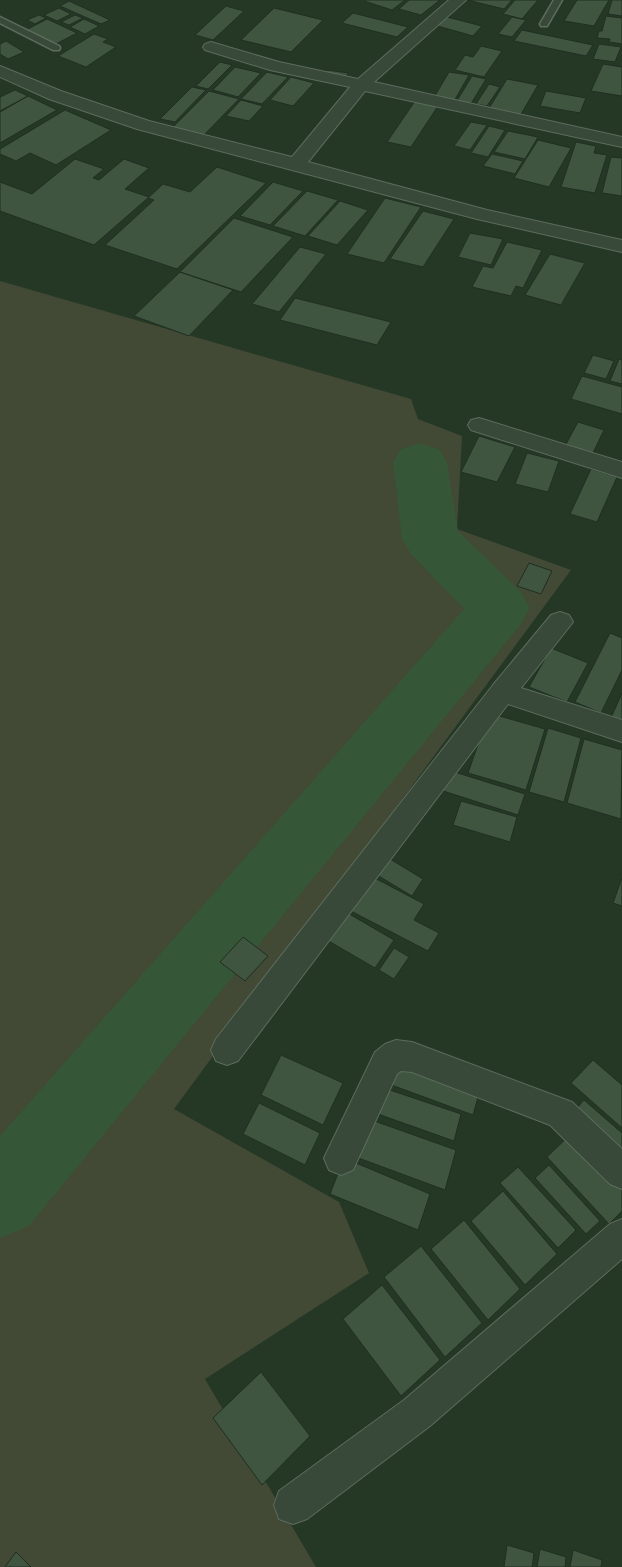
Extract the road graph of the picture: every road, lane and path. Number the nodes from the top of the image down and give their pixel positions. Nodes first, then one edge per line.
1 (458, 0) edge
2 (558, 0) edge
3 (0, 20) edge
4 (544, 24) dead end
5 (56, 48) dead end
6 (211, 48) dead end
7 (0, 71) edge
8 (361, 84) junction
9 (622, 142) edge
10 (296, 164) junction
11 (622, 246) edge
12 (479, 425) dead end
13 (622, 470) edge
14 (560, 622) dead end
15 (502, 692) junction
16 (622, 731) edge
17 (228, 1050) dead end
18 (341, 1158) dead end
19 (622, 1172) edge
20 (622, 1236) edge
21 (293, 1505) dead end

1 - 8 street
2 - 4 lane
3 - 5 lane
6 - 8 street
7 - 10 street
8 - 9 street
8 - 10 street
10 - 11 street
12 - 13 street
14 - 15 street
15 - 16 street
15 - 17 street
18 - 19 street
20 - 21 street

